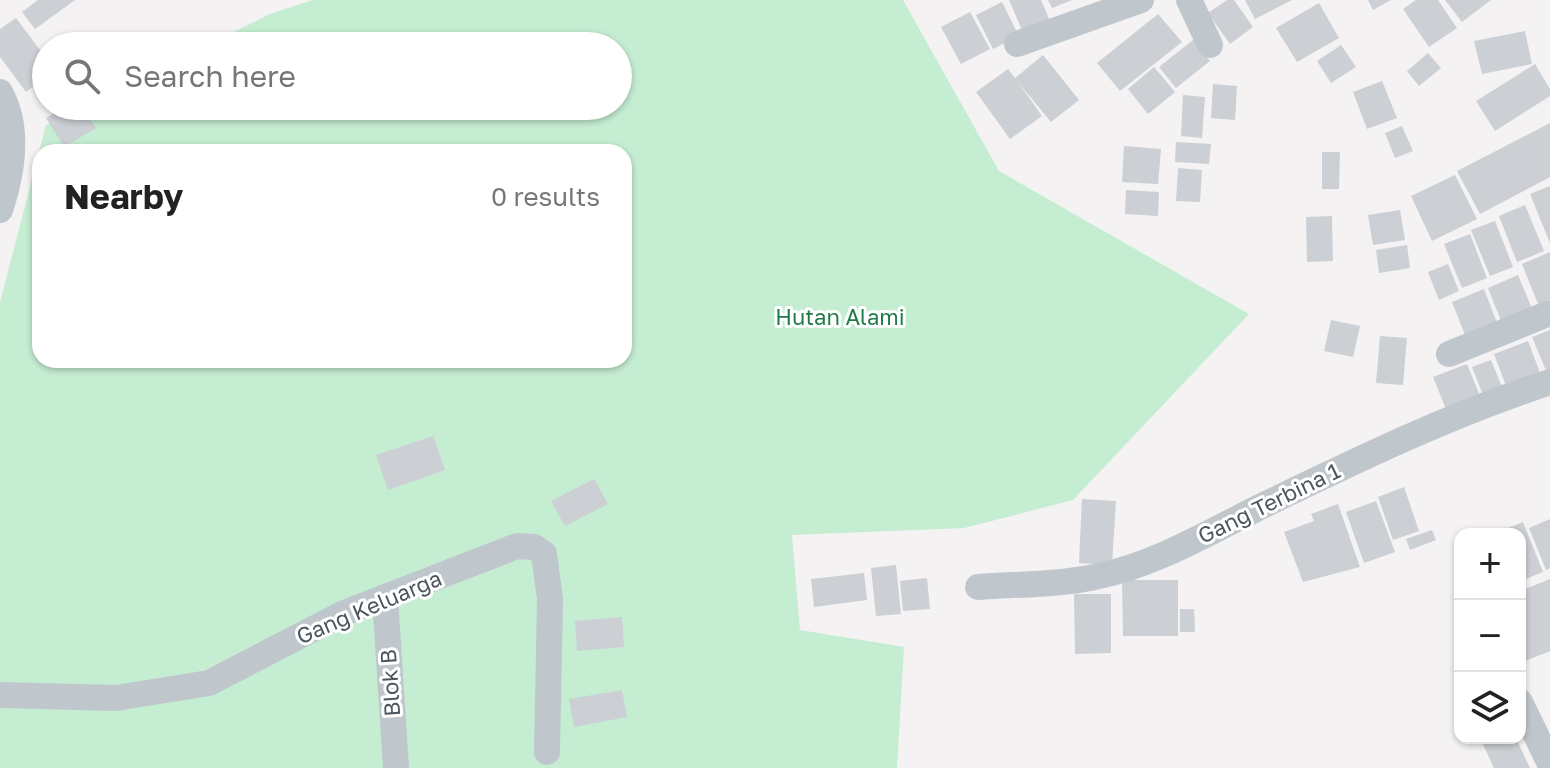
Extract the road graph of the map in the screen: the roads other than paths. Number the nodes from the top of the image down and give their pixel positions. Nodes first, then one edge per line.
1 (1141, 0) edge
2 (1189, 0) edge
3 (1017, 44) dead end
4 (1210, 45) dead end
5 (0, 92) edge
6 (0, 210) edge
7 (1550, 313) edge
8 (1449, 354) dead end
9 (1550, 382) edge
10 (978, 587) dead end
11 (385, 597) junction
12 (0, 695) edge
13 (1526, 714) edge
14 (547, 752) dead end
15 (1550, 764) edge
16 (396, 768) edge

1 - 3 street
2 - 4 street
5 - 6 street
7 - 8 street
9 - 10 street, Gang Terbina 1
11 - 12 street, Gang Keluarga
11 - 14 street, Gang Keluarga
11 - 16 street, Blok B
13 - 15 street

